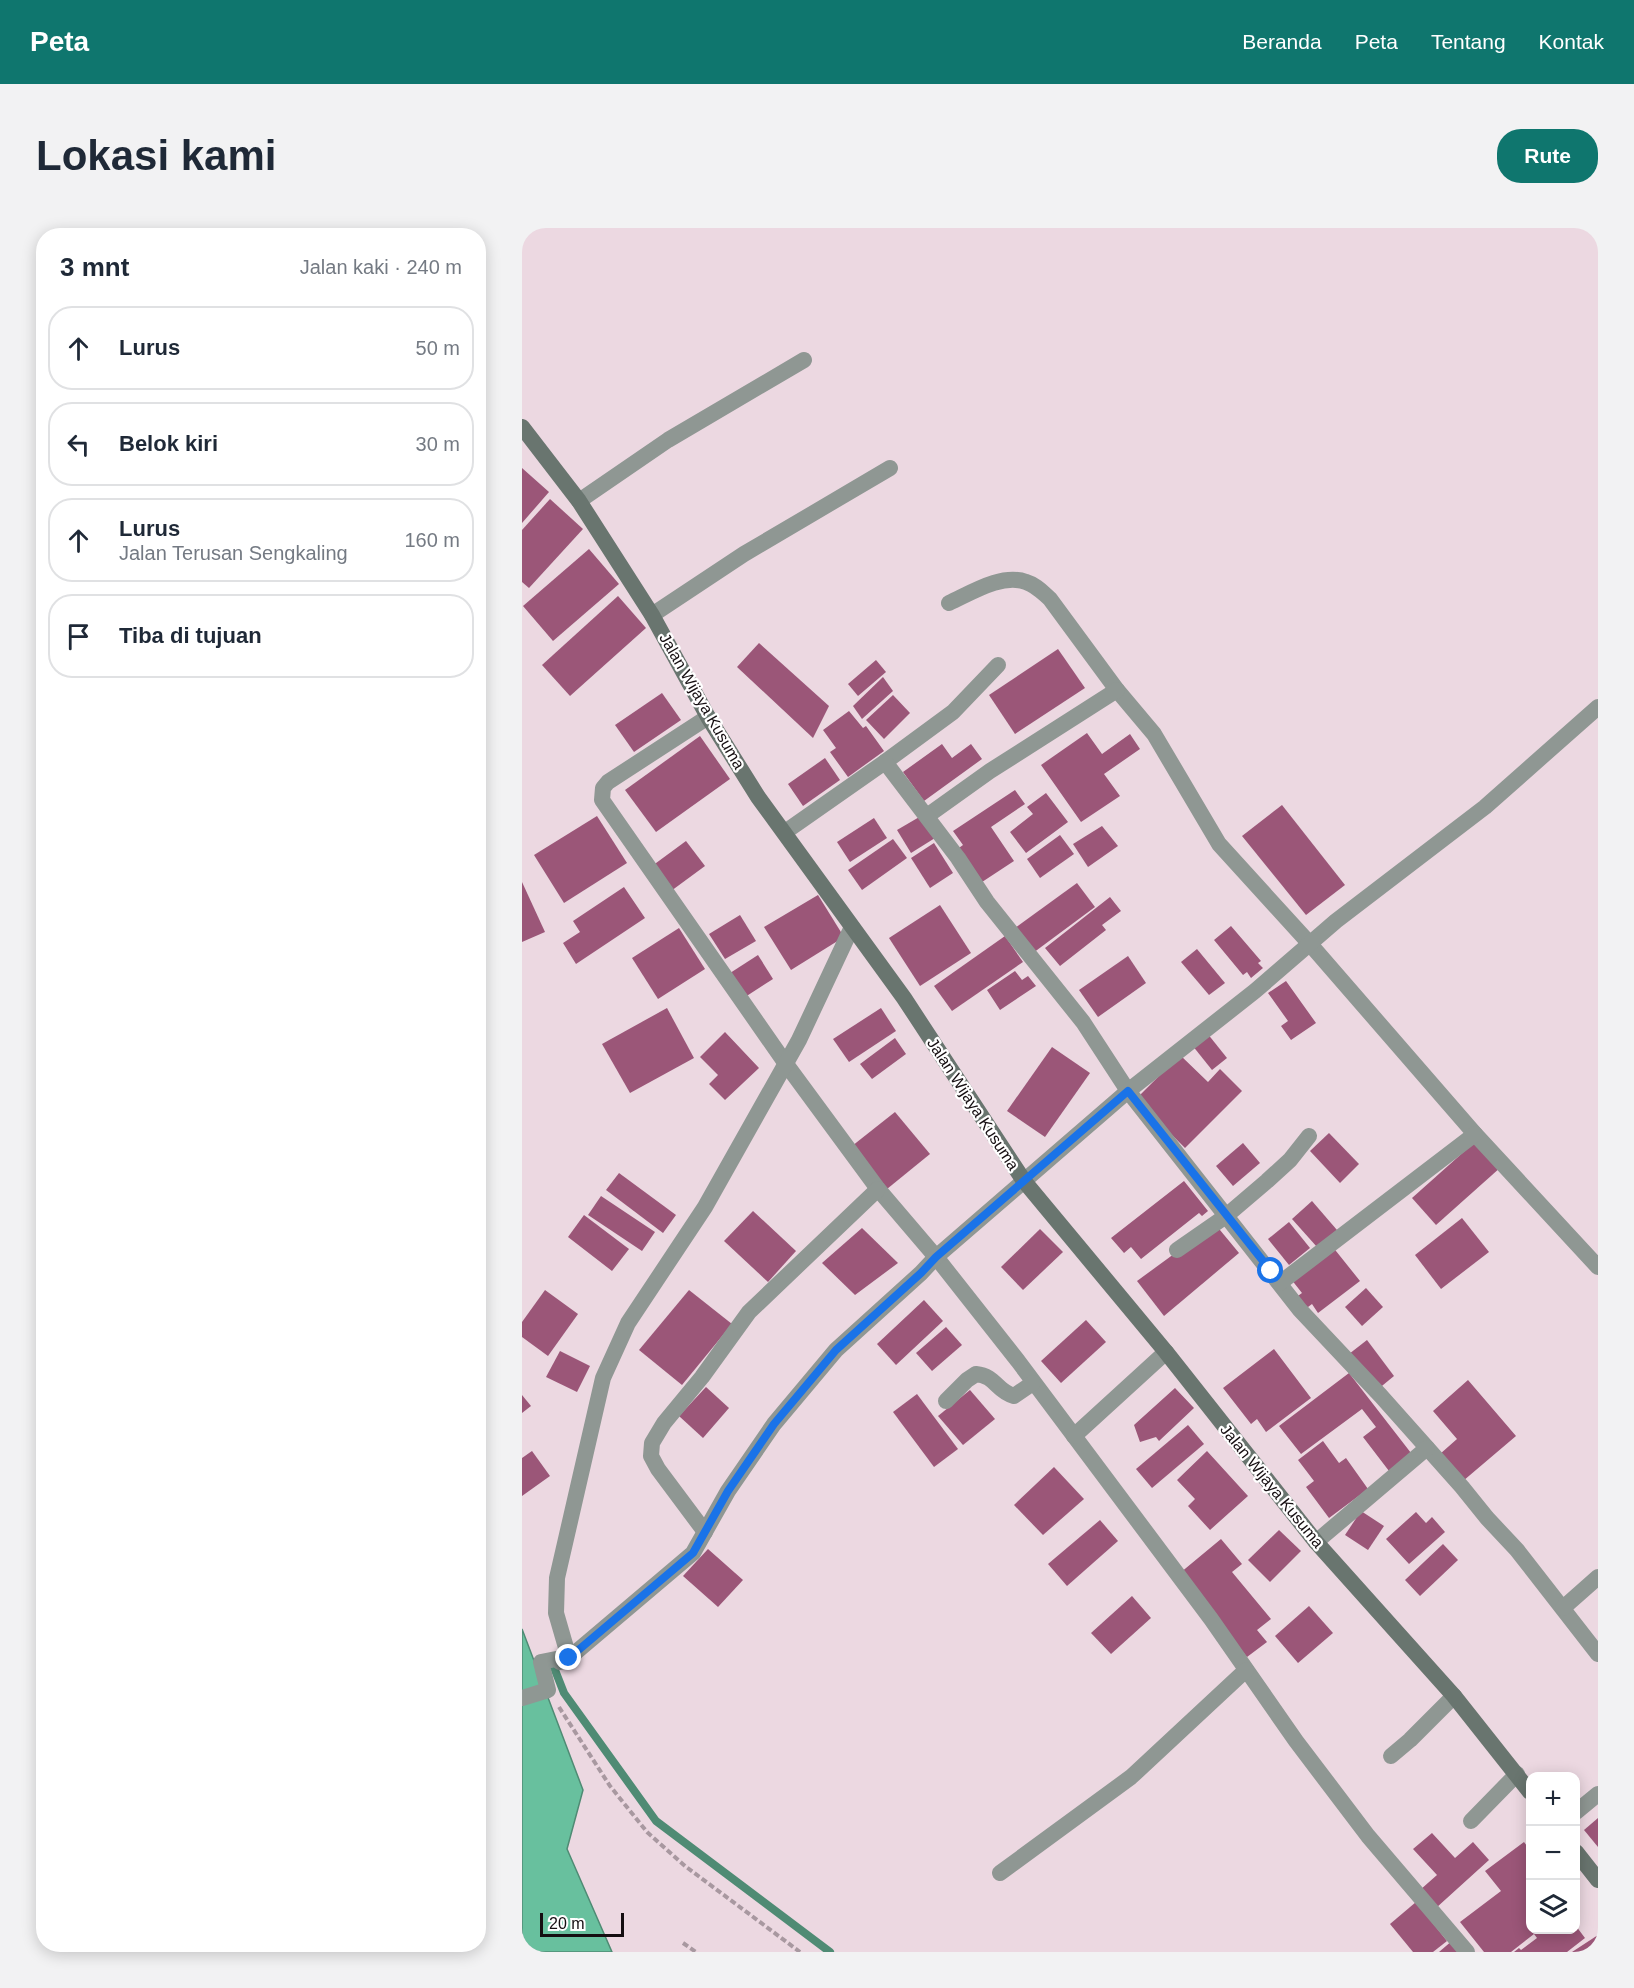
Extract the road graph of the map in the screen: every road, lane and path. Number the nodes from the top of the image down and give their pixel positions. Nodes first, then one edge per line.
1 (804, 360) dead end
2 (522, 427) edge
3 (890, 468) dead end
4 (579, 501) junction
5 (949, 603) dead end
6 (652, 615) junction
7 (998, 665) dead end
8 (1117, 690) junction
9 (1598, 707) edge
10 (708, 717) junction
11 (885, 762) junction
12 (927, 816) junction
13 (784, 832) junction
14 (852, 927) junction
15 (1310, 944) junction
16 (786, 1064) junction
17 (1128, 1091) junction
18 (1474, 1134) junction
19 (1309, 1136) dead end
20 (1024, 1181) junction
21 (878, 1189) junction
22 (1226, 1216) junction
23 (1177, 1250) dead end
24 (936, 1257) junction
25 (1598, 1267) edge
26 (1280, 1283) junction
27 (1166, 1352) junction
28 (1033, 1383) junction
29 (946, 1401) dead end
30 (1074, 1436) junction
31 (1426, 1448) junction
32 (705, 1532) junction
33 (1316, 1542) junction
34 (1598, 1577) edge
35 (1563, 1608) junction
36 (1598, 1654) edge
37 (569, 1658) junction
38 (1245, 1670) junction
39 (547, 1685) junction
40 (1454, 1696) junction
41 (522, 1698) edge
42 (1391, 1755) dead end
43 (1517, 1774) junction
44 (1526, 1786) edge
45 (1598, 1794) edge
46 (1580, 1808) edge
47 (1471, 1821) dead end
48 (1580, 1858) edge
49 (1000, 1873) dead end
50 (1598, 1880) edge
51 (683, 1943) dead end
52 (696, 1952) edge
53 (800, 1952) edge
54 (1467, 1952) edge

1 - 4 street
2 - 4 main road, Jalan Wijaya Kusuma
3 - 6 street
4 - 6 main road, Jalan Wijaya Kusuma
5 - 8 street
6 - 10 main road, Jalan Wijaya Kusuma
7 - 11 street
8 - 12 street
8 - 15 street
9 - 15 street
10 - 13 main road, Jalan Wijaya Kusuma
10 - 16 street
11 - 12 street
11 - 13 street
12 - 17 street
13 - 14 main road, Jalan Wijaya Kusuma
14 - 16 street
14 - 20 main road, Jalan Wijaya Kusuma
15 - 17 street
15 - 18 street
16 - 21 street
16 - 37 street
17 - 20 street
17 - 22 street
18 - 25 street
18 - 26 street
19 - 22 street
20 - 24 street
20 - 27 main road, Jalan Wijaya Kusuma
21 - 24 street
21 - 32 street
22 - 23 street
22 - 26 street
24 - 28 street
24 - 32 street
26 - 31 street
27 - 30 street
27 - 33 main road, Jalan Wijaya Kusuma
28 - 29 street
28 - 30 street
30 - 38 street
31 - 33 street
31 - 35 street
32 - 37 street
33 - 40 main road, Jalan Wijaya Kusuma
34 - 35 street
35 - 36 street
37 - 39 street
38 - 49 street
38 - 54 street
39 - 41 street
39 - 53 path
40 - 42 street
40 - 43 main road, Jalan Wijaya Kusuma
43 - 44 main road, Jalan Wijaya Kusuma
43 - 47 street
45 - 46 street
48 - 50 main road
51 - 52 path

